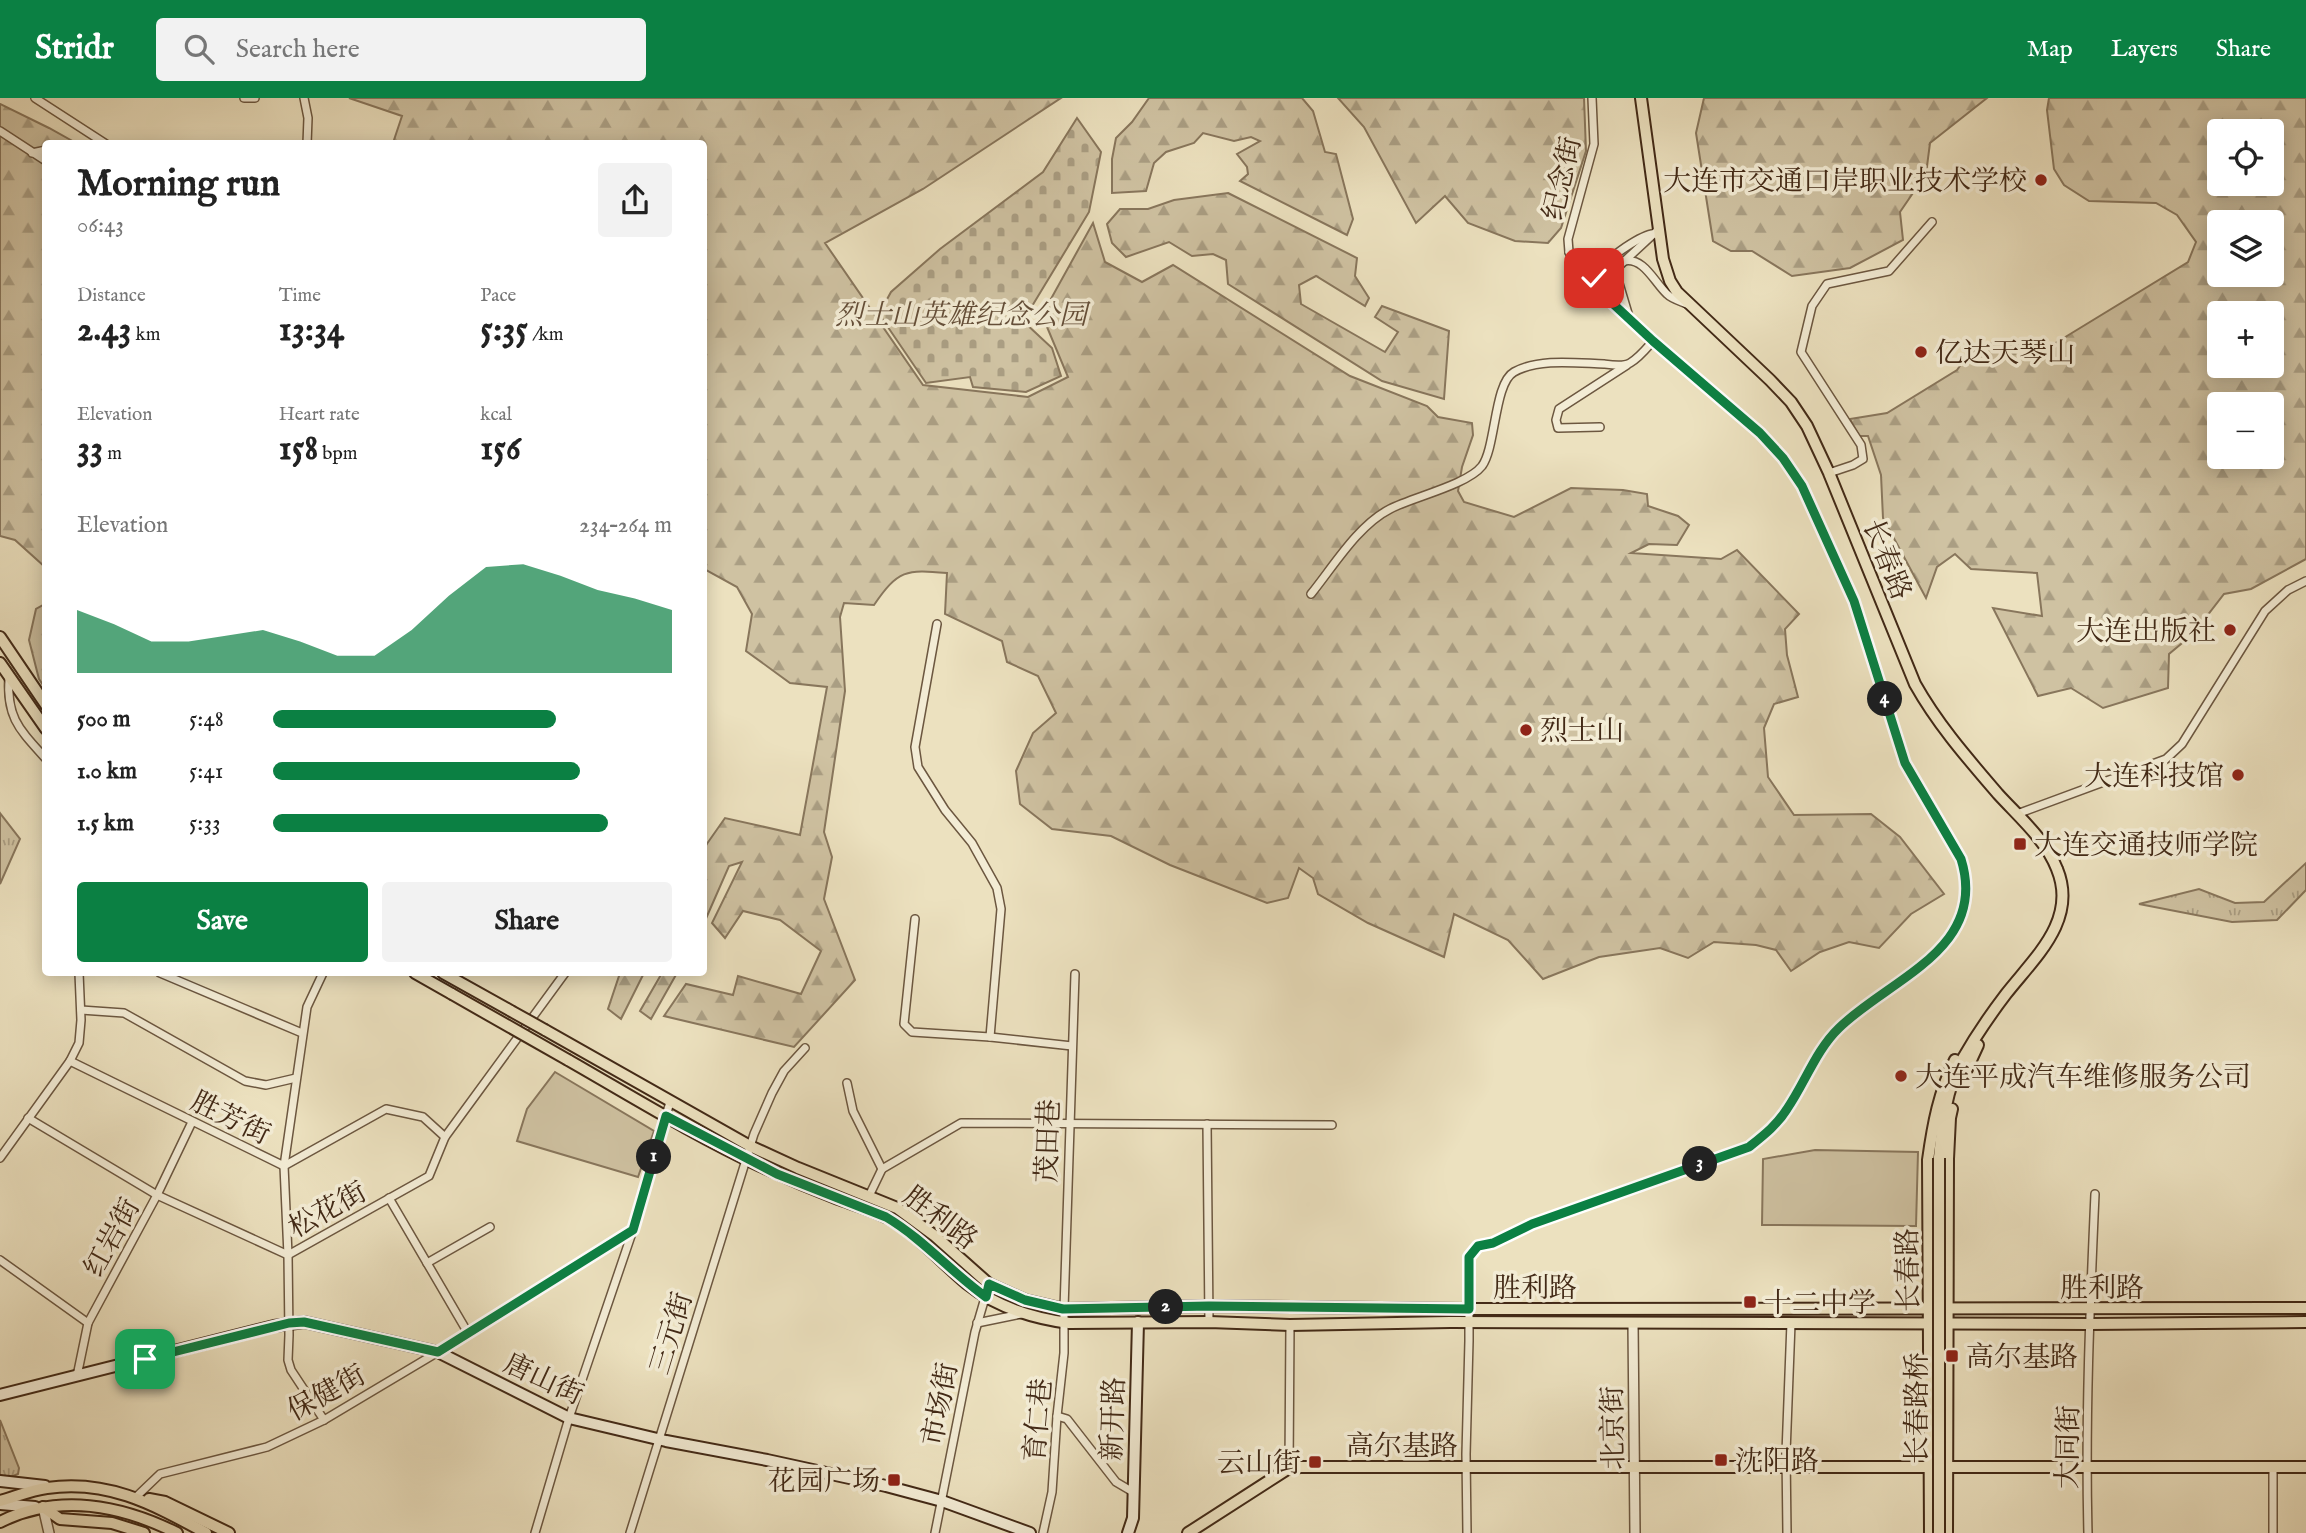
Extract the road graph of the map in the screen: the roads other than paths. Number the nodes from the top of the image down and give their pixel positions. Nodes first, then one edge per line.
1 (35, 98) edge
2 (244, 98) edge
3 (255, 98) edge
4 (304, 98) edge
5 (1592, 98) edge
6 (1641, 98) edge
7 (0, 131) edge
8 (100, 140) edge
9 (307, 140) edge
10 (42, 151) edge
11 (32, 153) junction
12 (42, 159) edge
13 (1932, 222) dead end
14 (1656, 231) junction
15 (1569, 252) junction
16 (1611, 260) junction
17 (1624, 261) junction
18 (1595, 287) junction
19 (1689, 304) junction
20 (1630, 321) junction
21 (1653, 341) junction
22 (1628, 365) junction
23 (1600, 427) dead end
24 (1829, 473) junction
25 (2306, 581) edge
26 (1311, 594) dead end
27 (937, 624) dead end
28 (0, 637) edge
29 (0, 663) edge
30 (9, 677) junction
31 (42, 699) edge
32 (42, 723) edge
33 (42, 755) edge
34 (2017, 814) junction
35 (915, 919) dead end
36 (1074, 974) dead end
37 (79, 976) edge
38 (167, 976) edge
39 (322, 976) edge
40 (420, 976) edge
41 (448, 976) edge
42 (563, 976) edge
43 (81, 1010) junction
44 (1985, 1023) junction
45 (302, 1033) junction
46 (990, 1037) junction
47 (1072, 1046) junction
48 (805, 1048) dead end
49 (69, 1061) junction
50 (296, 1078) junction
51 (847, 1083) dead end
52 (670, 1102) junction
53 (666, 1116) junction
54 (28, 1118) junction
55 (192, 1122) junction
56 (1069, 1123) junction
57 (1207, 1124) junction
58 (1332, 1125) dead end
59 (445, 1137) junction
60 (750, 1146) junction
61 (0, 1158) edge
62 (1939, 1158) joint
63 (746, 1159) junction
64 (284, 1166) junction
65 (882, 1169) junction
66 (2095, 1194) dead end
67 (157, 1195) junction
68 (869, 1196) junction
69 (389, 1198) junction
70 (490, 1227) dead end
71 (633, 1230) junction
72 (288, 1255) junction
73 (0, 1260) edge
74 (427, 1263) junction
75 (989, 1284) junction
76 (986, 1297) junction
77 (1209, 1306) junction
78 (2306, 1308) edge
79 (1063, 1309) junction
80 (1469, 1309) junction
81 (1930, 1310) junction
82 (1948, 1310) junction
83 (2090, 1310) junction
84 (1023, 1314) junction
85 (1063, 1322) junction
86 (1138, 1322) junction
87 (1209, 1322) junction
88 (1469, 1322) junction
89 (1930, 1322) junction
90 (2306, 1322) edge
91 (88, 1323) junction
92 (289, 1323) junction
93 (977, 1323) junction
94 (1633, 1323) junction
95 (1791, 1323) junction
96 (1948, 1323) junction
97 (2090, 1324) junction
98 (1290, 1325) junction
99 (468, 1333) junction
100 (438, 1352) junction
101 (77, 1376) junction
102 (0, 1394) edge
103 (1057, 1416) junction
104 (569, 1418) junction
105 (324, 1420) junction
106 (659, 1439) junction
107 (1635, 1467) junction
108 (1786, 1467) junction
109 (1947, 1467) junction
110 (2087, 1467) junction
111 (2273, 1467) junction
112 (2306, 1467) edge
113 (1289, 1468) junction
114 (1466, 1468) junction
115 (1931, 1468) junction
116 (0, 1481) edge
117 (62, 1487) junction
118 (1133, 1492) junction
119 (136, 1497) junction
120 (942, 1501) junction
121 (0, 1502) edge
122 (43, 1507) junction
123 (1133, 1518) junction
124 (0, 1522) edge
125 (49, 1533) edge
126 (144, 1533) edge
127 (177, 1533) edge
128 (206, 1533) edge
129 (229, 1533) edge
130 (535, 1533) edge
131 (630, 1533) edge
132 (935, 1533) edge
133 (1030, 1533) edge
134 (1043, 1533) edge
135 (1128, 1533) edge
136 (1140, 1533) edge
137 (1188, 1533) edge
138 (1467, 1533) edge
139 (1635, 1533) edge
140 (1787, 1533) edge
141 (1930, 1533) edge
142 (1939, 1533) edge
143 (1947, 1533) edge
144 (2088, 1533) edge
145 (2273, 1533) edge

1 - 8 street
2 - 3 street
4 - 9 street
5 - 15 street, 纪念街
6 - 14 main road, 长春路
7 - 11 street
10 - 11 street
11 - 12 street
13 - 24 street
14 - 16 street
14 - 17 street
14 - 19 main road, 长春路
15 - 16 street
15 - 18 street, 纪念街
16 - 18 street
17 - 19 street
17 - 20 street
18 - 20 street, 纪念街
19 - 24 main road, 长春路
20 - 21 street, 纪念街
21 - 22 street
21 - 80 street, 纪念街
22 - 23 street
22 - 26 street
24 - 34 main road, 长春路
25 - 34 street
27 - 46 street
28 - 31 main road
29 - 30 main road
30 - 32 main road
30 - 33 street
34 - 44 main road, 长春路
35 - 46 street
36 - 47 street, 茂田巷
37 - 43 street
38 - 45 street
39 - 45 street
40 - 53 main road, 胜利路, bridge
41 - 52 main road, 胜利路, bridge
42 - 59 street, 松花街
43 - 49 street
43 - 50 street
44 - 62 main road, 长春路
44 - 81 main road, 长春路
44 - 82 main road, 长春路
45 - 50 street
46 - 47 street
47 - 56 street, 茂田巷
48 - 60 street, 三元街
49 - 54 street
49 - 55 street, 胜芳街
50 - 64 street
51 - 65 street
52 - 53 street
52 - 60 main road, 胜利路
53 - 63 main road, 胜利路
53 - 71 street
54 - 61 street
54 - 67 street, 松花街
55 - 64 street, 胜芳街
55 - 67 street, 红岩街
56 - 57 street
56 - 65 street
56 - 79 street, 茂田巷
57 - 58 street
57 - 77 street
59 - 64 street, 胜芳街
59 - 69 street, 松花街
60 - 63 street, 三元街
60 - 68 main road, 胜利路
62 - 142 main road, 长春路桥, bridge
63 - 76 main road, 胜利路
63 - 106 street, 三元街
64 - 72 street
65 - 68 street
66 - 83 street, 大同街
67 - 72 street, 松花街
67 - 91 street, 红岩街
68 - 75 main road, 胜利路
69 - 72 street, 松花街
69 - 74 street
70 - 74 street
71 - 99 street, 保健街
71 - 104 street
72 - 92 street
73 - 91 street
74 - 99 street
75 - 76 street, 市场街
75 - 79 main road, 胜利路
76 - 84 main road, 胜利路
76 - 93 street, 市场街
77 - 79 main road, 胜利路
77 - 80 main road, 胜利路
77 - 87 street
78 - 83 main road, 胜利路
79 - 85 street, 育仁巷
80 - 81 main road, 胜利路
80 - 88 street, 纪念街
81 - 82 main road, 胜利路
81 - 89 main road, 长春路
82 - 83 main road, 胜利路
82 - 96 main road, 长春路
83 - 97 street, 大同街
84 - 85 main road, 胜利路
84 - 93 street
85 - 86 main road, 胜利路
85 - 103 street, 育仁巷
86 - 87 main road, 胜利路
86 - 118 main road, 新开路
87 - 98 main road, 胜利路
88 - 94 main road, 胜利路
88 - 98 main road, 胜利路
88 - 114 street, 纪念街
89 - 95 main road, 胜利路
89 - 96 main road, 胜利路
89 - 115 main road, 长春路
90 - 97 main road, 胜利路
91 - 101 street, 红岩街
92 - 100 main road, 唐山街
92 - 101 main road, 唐山街
92 - 105 street
93 - 120 street, 市场街
94 - 95 main road, 胜利路
94 - 107 street, 北京街
95 - 108 street
96 - 97 main road, 胜利路
96 - 109 main road, 长春路
97 - 110 street, 大同街
98 - 113 street
99 - 100 street, 保健街
100 - 104 main road, 唐山街
100 - 105 street, 保健街
101 - 102 main road, 唐山街
103 - 118 street
103 - 134 street, 育仁巷
104 - 106 main road, 唐山街
104 - 130 street
105 - 119 street, 保健街
106 - 120 main road, 唐山街
106 - 131 street, 三元街
107 - 108 main road, 高尔基路
107 - 114 main road, 高尔基路
107 - 139 street, 北京街
108 - 115 main road, 高尔基路
108 - 140 street
109 - 110 main road, 高尔基路
109 - 115 main road, 高尔基路
109 - 143 main road, 长春路
110 - 111 main road, 高尔基路
110 - 144 street, 大同街
111 - 112 main road, 高尔基路
111 - 145 street
113 - 114 main road, 高尔基路
113 - 137 main road
114 - 138 street, 纪念街
115 - 141 main road, 长春路
116 - 117 main road
117 - 119 main road
117 - 121 main road
118 - 123 main road, 新开路
119 - 128 main road
119 - 129 main road
120 - 132 street, 市场街
120 - 133 main road, 唐山街
121 - 122 main road
122 - 124 main road
122 - 125 street
122 - 126 main road
122 - 127 main road
123 - 135 main road
123 - 136 main road

